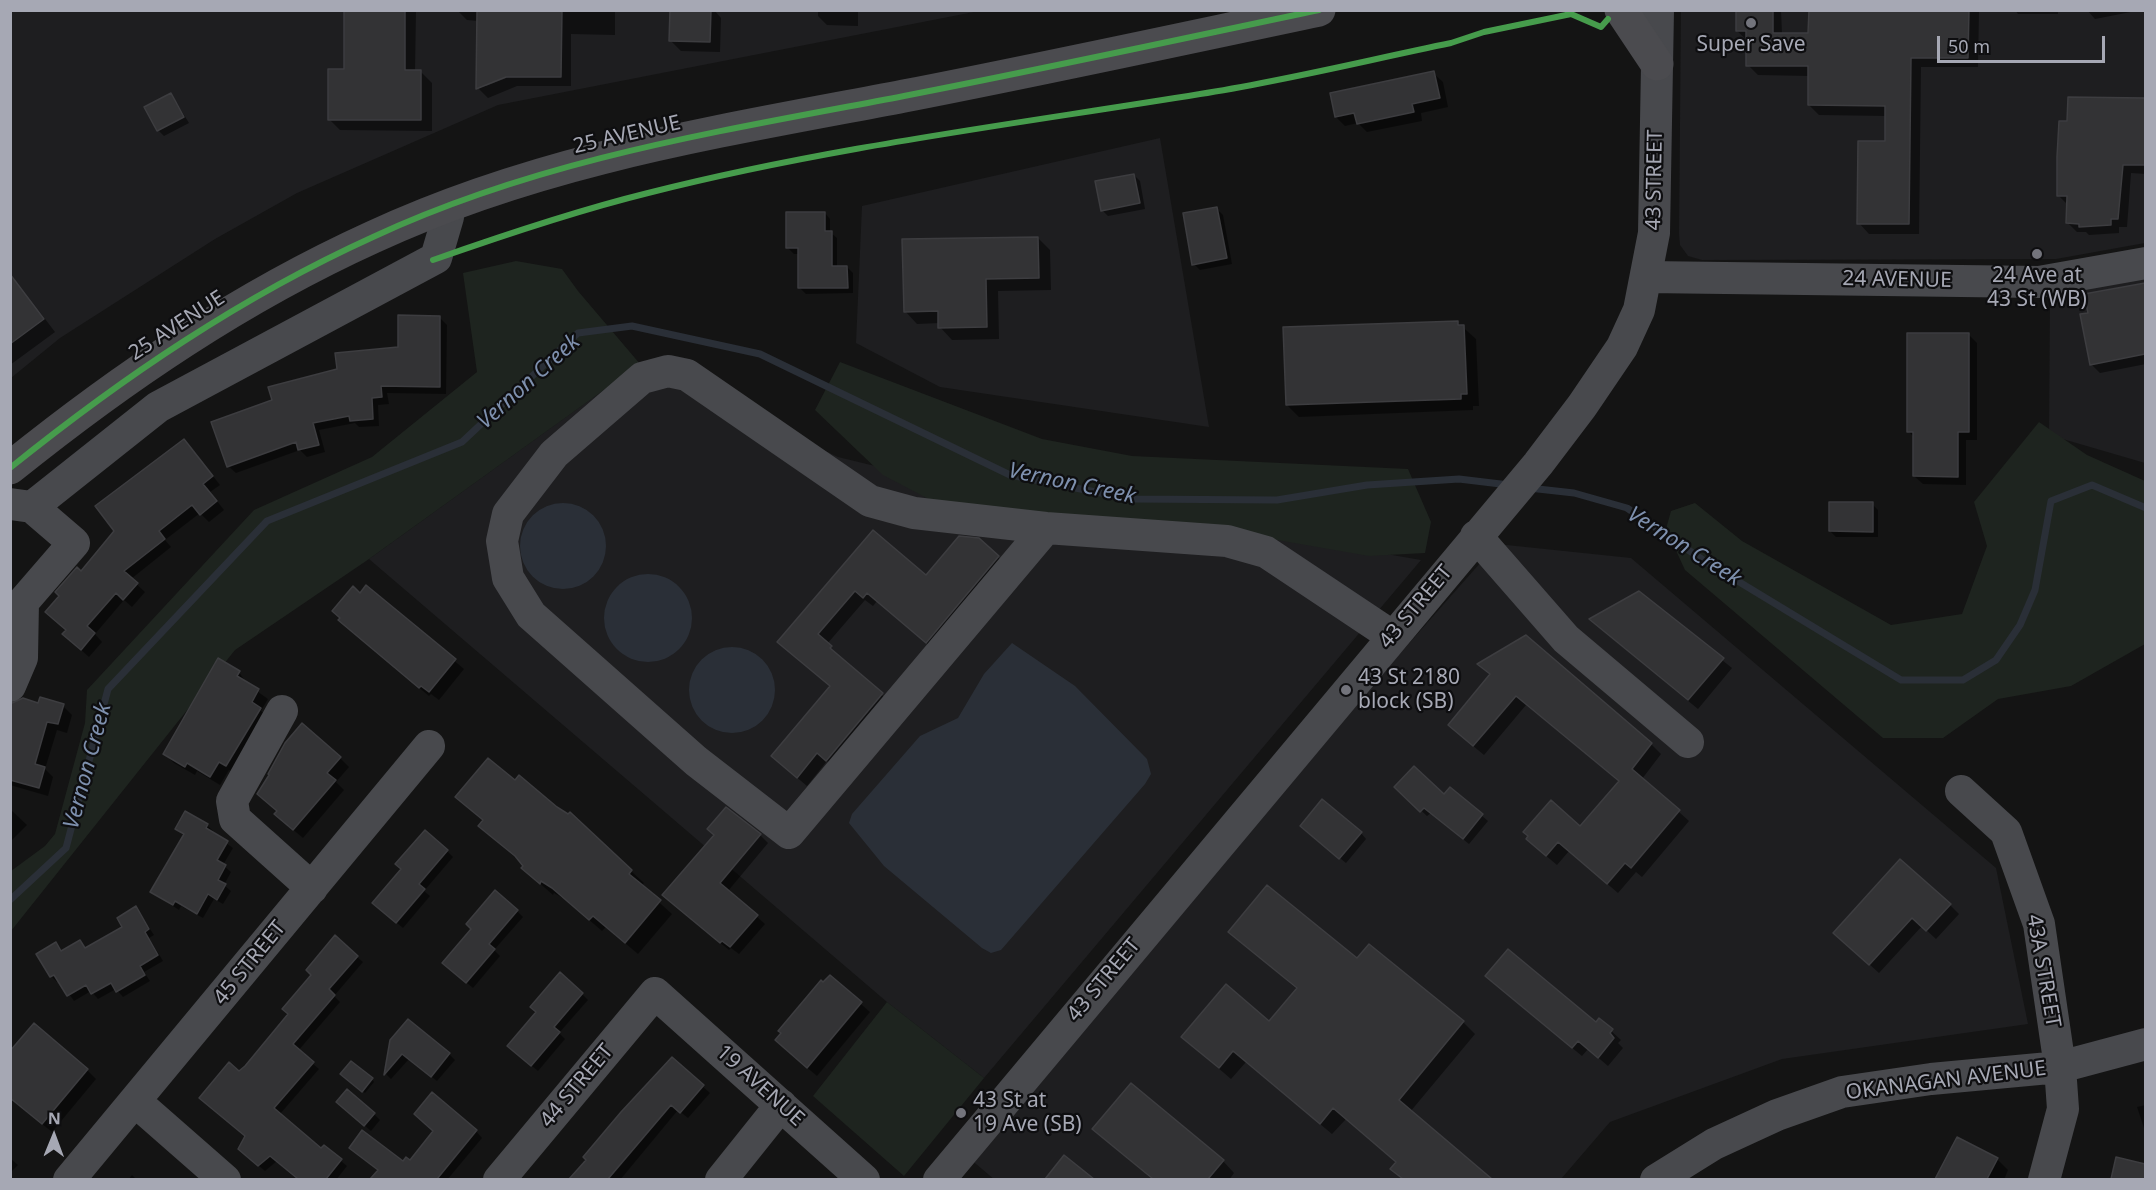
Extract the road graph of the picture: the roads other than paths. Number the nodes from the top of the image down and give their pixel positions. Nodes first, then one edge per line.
1 (1319, 10) edge
2 (1621, 10) edge
3 (1658, 10) edge
4 (1657, 64) junction
5 (448, 217) dead end
6 (2145, 263) edge
7 (1647, 277) junction
8 (10, 468) edge
9 (21, 505) edge
10 (1046, 528) junction
11 (1476, 536) junction
12 (1392, 636) junction
13 (14, 671) edge
14 (282, 711) dead end
15 (1688, 742) dead end
16 (429, 746) dead end
17 (1961, 791) dead end
18 (312, 888) junction
19 (655, 993) joint
20 (2145, 1044) edge
21 (2060, 1067) junction
22 (136, 1102) junction
23 (781, 1105) junction
24 (69, 1179) edge
25 (225, 1179) edge
26 (499, 1179) edge
27 (721, 1179) edge
28 (864, 1179) edge
29 (939, 1179) edge
30 (1656, 1179) edge
31 (2044, 1179) edge

1 - 8 main road, 25 AVENUE
2 - 4 main road
3 - 4 street, 43 STREET
4 - 7 street, 43 STREET
5 - 9 street
6 - 7 street, 24 AVENUE
7 - 11 street, 43 STREET
9 - 13 street
10 - 10 street
10 - 12 street
11 - 12 street, 43 STREET
11 - 15 street
12 - 29 street, 43 STREET
14 - 18 street
16 - 18 street, 45 STREET
17 - 21 street, 43A STREET
18 - 22 street, 45 STREET
19 - 23 street, 19 AVENUE
19 - 26 street, 44 STREET
20 - 21 street, OKANAGAN AVENUE
21 - 30 street, OKANAGAN AVENUE
21 - 31 street, 43A STREET
22 - 24 street, 45 STREET
22 - 25 street
23 - 27 street
23 - 28 street, 19 AVENUE

